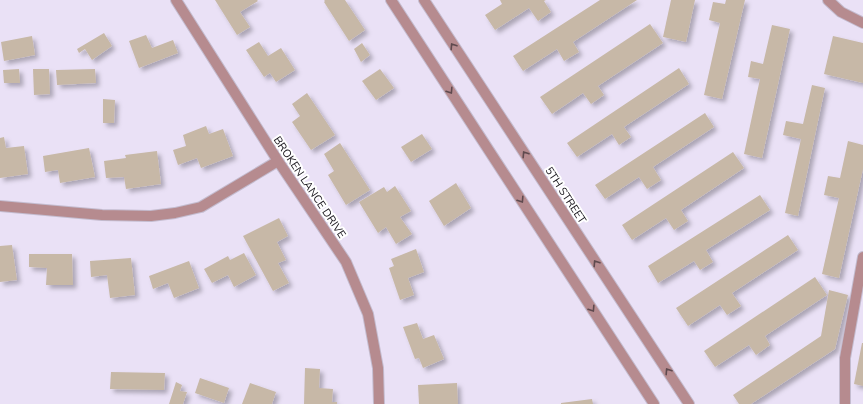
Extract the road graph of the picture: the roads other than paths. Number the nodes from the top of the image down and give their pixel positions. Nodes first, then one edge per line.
1 (176, 0) edge
2 (391, 0) edge
3 (424, 0) edge
4 (828, 0) edge
5 (863, 23) edge
6 (278, 161) junction
7 (0, 206) edge
8 (863, 257) edge
9 (379, 404) edge
10 (654, 404) edge
11 (689, 404) edge
12 (845, 404) edge

1 - 6 street, BROKEN LANCE DRIVE
2 -> 10 street
11 -> 3 street, 5TH STREET
4 - 5 street
6 - 7 street
6 - 9 street, BROKEN LANCE DRIVE
8 - 12 street

